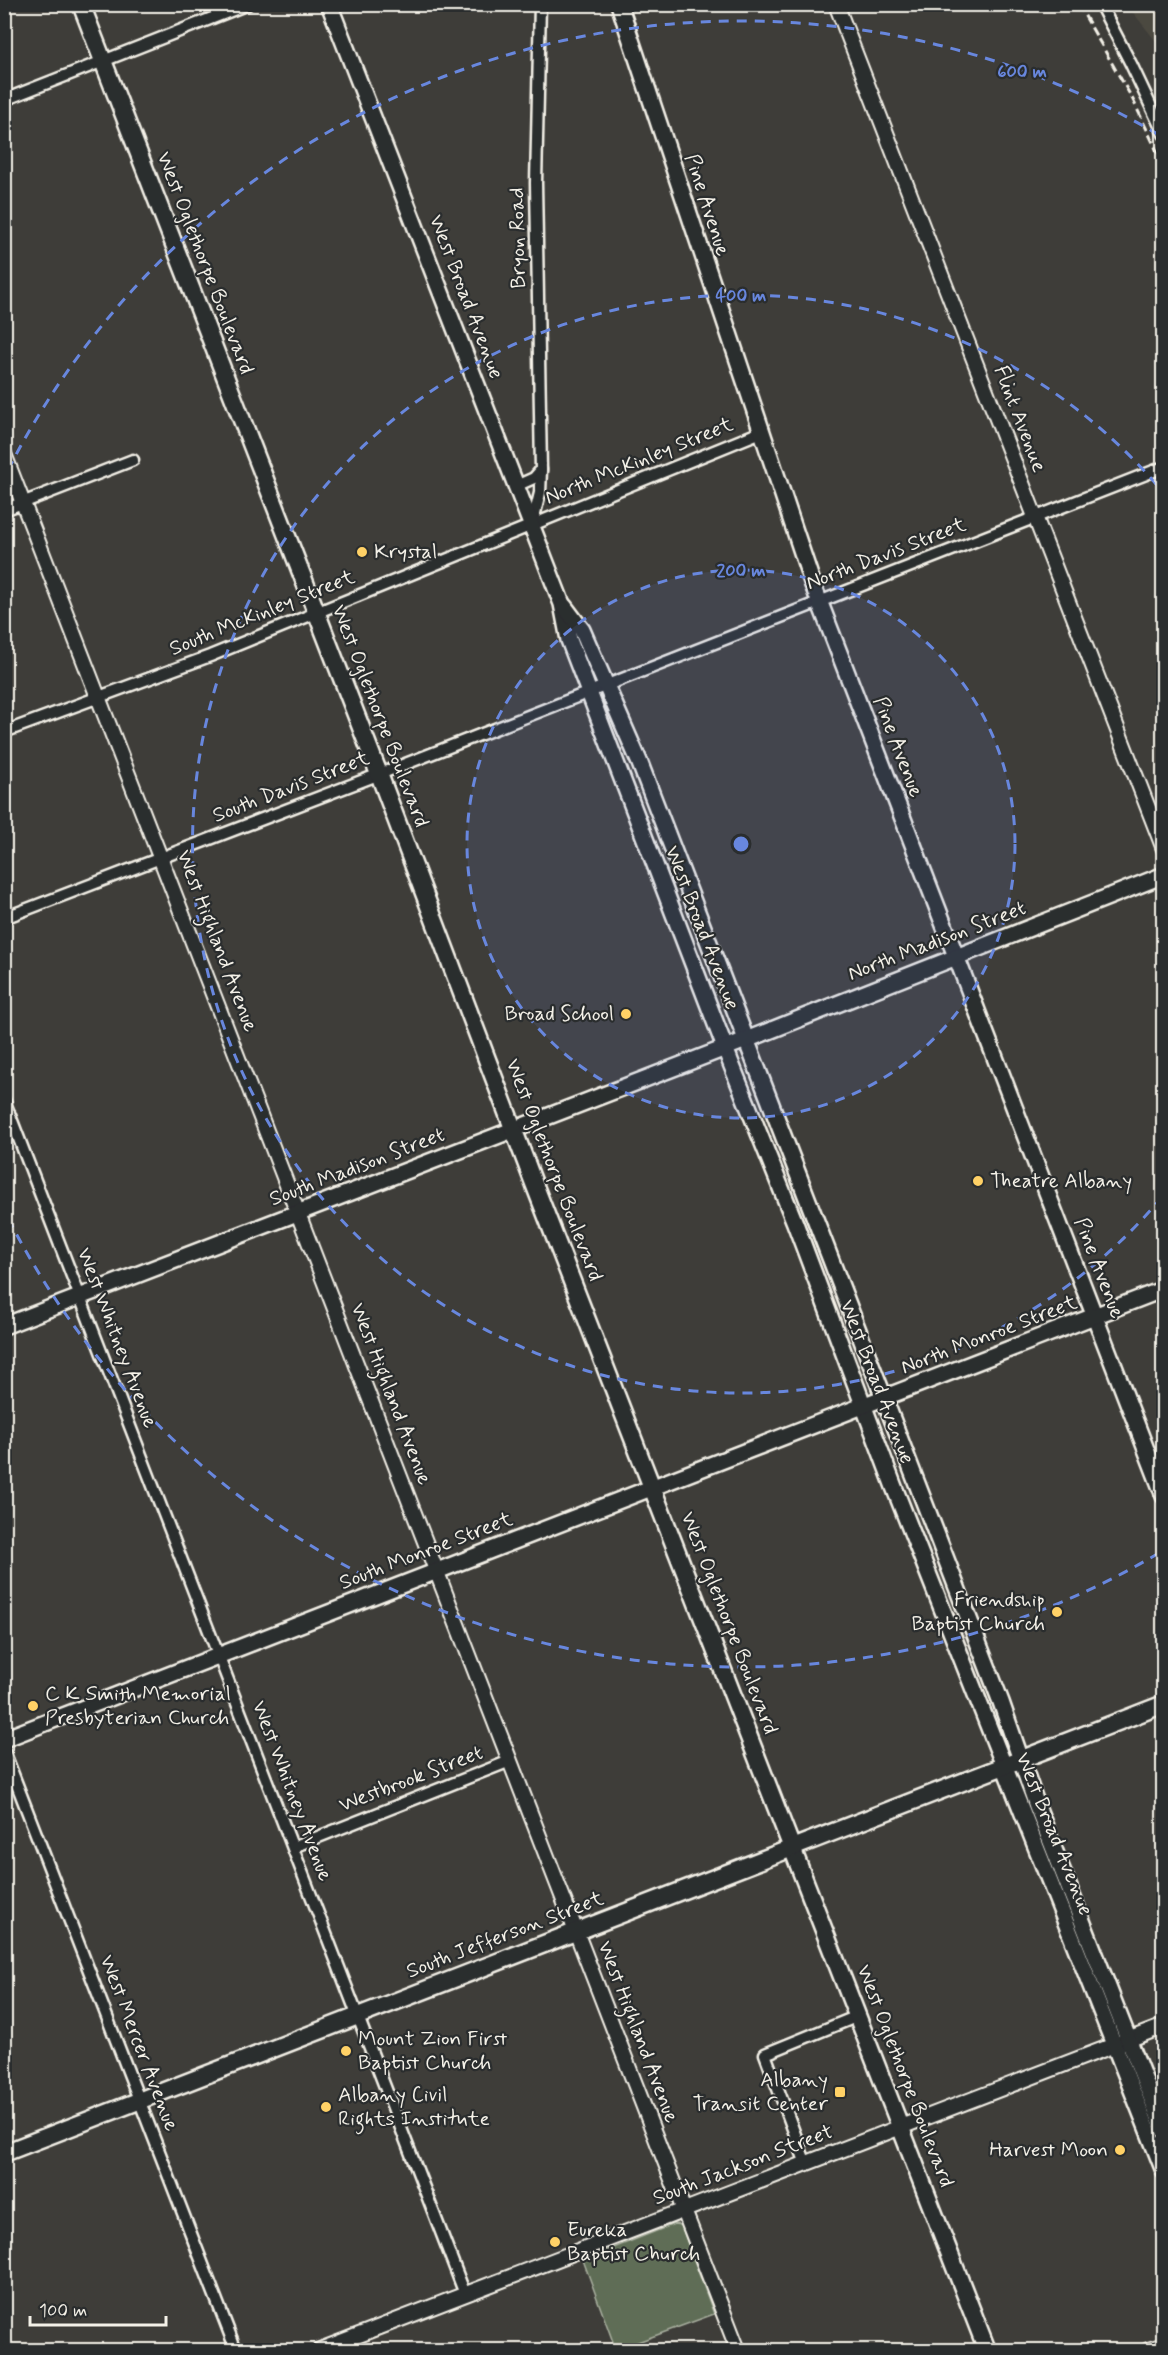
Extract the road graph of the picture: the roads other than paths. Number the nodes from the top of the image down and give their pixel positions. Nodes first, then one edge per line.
1 (81, 4) edge
2 (248, 4) edge
3 (330, 4) edge
4 (540, 4) edge
5 (619, 4) edge
6 (836, 4) edge
7 (1100, 4) edge
8 (103, 61) junction
9 (4, 100) edge
10 (1164, 134) edge
11 (761, 432) junction
12 (4, 454) edge
13 (133, 460) dead end
14 (1164, 466) edge
15 (541, 470) junction
16 (516, 486) junction
17 (23, 502) junction
18 (4, 510) edge
19 (1035, 516) junction
20 (532, 525) junction
21 (819, 601) junction
22 (562, 604) junction
23 (317, 614) junction
24 (607, 685) junction
25 (590, 691) junction
26 (99, 697) junction
27 (4, 732) edge
28 (379, 774) junction
29 (1164, 849) edge
30 (162, 857) junction
31 (1164, 875) edge
32 (4, 918) edge
33 (957, 956) junction
34 (746, 1040) junction
35 (725, 1047) junction
36 (4, 1100) edge
37 (515, 1130) junction
38 (298, 1212) junction
39 (1164, 1289) edge
40 (82, 1297) junction
41 (1095, 1316) junction
42 (4, 1326) edge
43 (884, 1398) junction
44 (863, 1406) junction
45 (652, 1486) junction
46 (1164, 1496) edge
47 (436, 1570) junction
48 (218, 1655) junction
49 (1164, 1704) edge
50 (4, 1738) edge
51 (4, 1751) edge
52 (1022, 1759) junction
53 (510, 1761) junction
54 (1004, 1765) junction
55 (293, 1847) junction
56 (793, 1848) junction
57 (576, 1932) junction
58 (358, 2016) junction
59 (858, 2016) junction
60 (1164, 2026) edge
61 (1121, 2043) junction
62 (140, 2100) junction
63 (900, 2127) junction
64 (1164, 2130) edge
65 (4, 2153) edge
66 (806, 2164) junction
67 (1164, 2171) edge
68 (685, 2210) junction
69 (465, 2294) junction
70 (1164, 2344) edge
71 (236, 2350) edge
72 (320, 2350) edge
73 (738, 2350) edge
74 (987, 2350) edge
75 (1148, 2350) edge

1 - 8 main road, West Oglethorpe Boulevard
2 - 8 street
3 - 16 main road, West Broad Avenue
4 - 15 street, Bryon Road
5 - 11 main road, Pine Avenue
6 - 19 street, Flint Avenue
7 - 10 street
8 - 9 street
8 - 23 main road, West Oglethorpe Boulevard
11 - 20 street, North McKinley Street
11 - 21 main road, Pine Avenue
12 - 17 street, West Highland Avenue
13 - 17 street
14 - 19 street, North Davis Street
15 - 16 street
15 - 20 street, Bryon Road
16 - 20 main road, West Broad Avenue
17 - 18 street
17 - 26 street, West Highland Avenue
19 - 21 street, North Davis Street
19 - 29 street, Flint Avenue
20 - 22 main road, West Broad Avenue
20 - 23 street, South McKinley Street
21 - 24 street, North Davis Street
21 - 33 main road, Pine Avenue
22 - 24 main road, West Broad Avenue
22 - 25 main road, West Broad Avenue
23 - 26 street, South McKinley Street
23 - 28 main road, West Oglethorpe Boulevard
24 - 25 street, North Davis Street
24 - 34 main road, West Broad Avenue
25 - 28 street, South Davis Street
25 - 35 main road, West Broad Avenue
26 - 27 street, South McKinley Street
26 - 30 street, West Highland Avenue
28 - 30 street, South Davis Street
28 - 37 main road, West Oglethorpe Boulevard
30 - 32 street, South Davis Street
30 - 38 street, West Highland Avenue
31 - 33 main road, North Madison Street
33 - 34 main road, North Madison Street
33 - 41 main road, Pine Avenue
34 - 35 main road, North Madison Street
34 - 43 main road, West Broad Avenue
35 - 37 main road, South Madison Street
35 - 44 main road, West Broad Avenue
36 - 40 street, West Whitney Avenue
37 - 38 main road, South Madison Street
37 - 45 main road, West Oglethorpe Boulevard
38 - 40 main road, South Madison Street
38 - 47 street, West Highland Avenue
39 - 41 main road, North Monroe Street
40 - 42 main road, South Madison Street
40 - 48 street, West Whitney Avenue
41 - 43 main road, North Monroe Street
41 - 46 main road, Pine Avenue
43 - 44 main road, North Monroe Street
43 - 52 main road, West Broad Avenue
44 - 45 main road, South Monroe Street
44 - 54 main road, West Broad Avenue
45 - 47 main road, South Monroe Street
45 - 56 main road, West Oglethorpe Boulevard
47 - 48 main road, South Monroe Street
47 - 53 street, West Highland Avenue
48 - 50 main road, South Monroe Street
48 - 55 street, West Whitney Avenue
49 - 52 main road, South Jefferson Street
51 - 62 street, West Mercer Avenue
52 - 54 main road, South Jefferson Street
52 - 61 main road, West Broad Avenue
53 - 55 street, Westbrook Street
53 - 57 street, West Highland Avenue
54 - 56 main road, South Jefferson Street
54 - 61 main road, West Broad Avenue
55 - 58 street, West Whitney Avenue
56 - 57 main road, South Jefferson Street
56 - 59 main road, West Oglethorpe Boulevard
57 - 58 main road, South Jefferson Street
57 - 68 street, West Highland Avenue
58 - 62 main road, South Jefferson Street
58 - 69 street, West Whitney Avenue
59 - 63 main road, West Oglethorpe Boulevard
59 - 66 street
60 - 61 street, South Jackson Street
61 - 63 street, South Jackson Street
61 - 64 main road, West Broad Avenue
61 - 67 main road, West Broad Avenue
62 - 65 main road, South Jefferson Street
62 - 71 street, West Mercer Avenue
63 - 66 street, South Jackson Street
63 - 74 main road, West Oglethorpe Boulevard
66 - 68 street, South Jackson Street
68 - 69 street, South Jackson Street
68 - 73 street, West Highland Avenue
69 - 72 street, South Jackson Street
70 - 75 street

